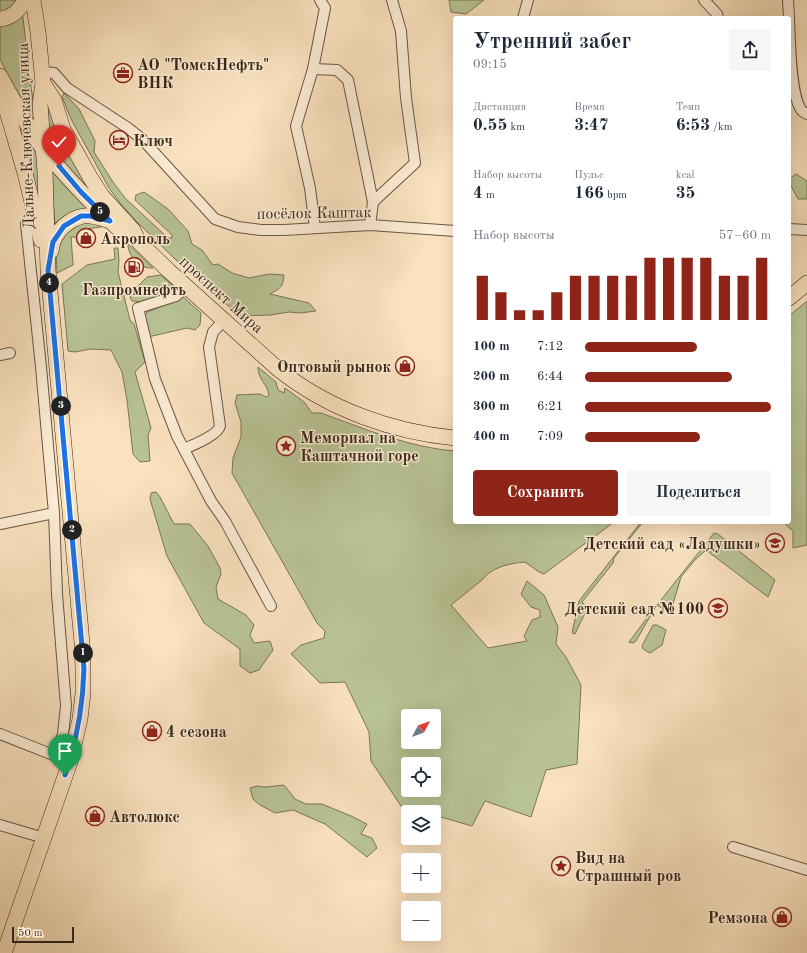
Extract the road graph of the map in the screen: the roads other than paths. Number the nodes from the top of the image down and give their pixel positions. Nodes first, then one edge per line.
1 (25, 0) edge
2 (33, 0) edge
3 (320, 0) edge
4 (392, 0) edge
5 (528, 0) edge
6 (704, 0) edge
7 (788, 0) edge
8 (524, 16) edge
9 (718, 16) edge
10 (789, 16) edge
11 (0, 18) edge
12 (791, 50) edge
13 (313, 69) junction
14 (0, 76) edge
15 (42, 78) junction
16 (0, 88) edge
17 (807, 114) edge
18 (42, 147) junction
19 (373, 202) junction
20 (34, 210) junction
21 (110, 221) junction
22 (370, 225) junction
23 (315, 228) junction
24 (791, 229) edge
25 (807, 230) edge
26 (453, 231) edge
27 (139, 242) junction
28 (48, 270) junction
29 (807, 283) edge
30 (186, 286) junction
31 (791, 296) edge
32 (224, 320) junction
33 (10, 353) dead end
34 (0, 355) edge
35 (453, 438) edge
36 (184, 449) junction
37 (54, 513) junction
38 (0, 524) edge
39 (271, 606) dead end
40 (0, 734) edge
41 (63, 759) junction
42 (0, 825) edge
43 (44, 838) junction
44 (733, 847) dead end
45 (807, 870) edge
46 (4, 953) edge

1 - 11 main road
2 - 15 main road, Дальне-Ключевская улица
3 - 13 street
4 - 19 street
5 - 8 street
6 - 9 street
7 - 10 street
12 - 17 street
13 - 19 street
13 - 23 street
14 - 18 main road
15 - 18 main road, Дальне-Ключевская улица
15 - 23 street, посёлок Каштак
15 - 27 main road, проспект Мира
16 - 20 main road, Дальне-Ключевская улица
18 - 21 main road
18 - 28 main road, Дальне-Ключевская улица
19 - 22 street
20 - 28 main road, Дальне-Ключевская улица
20 - 37 street
21 - 27 main road
21 - 28 main road
22 - 23 street, посёлок Каштак
22 - 26 street, посёлок Каштак
24 - 25 street
27 - 30 main road, проспект Мира
28 - 41 main road, Дальне-Ключевская улица
29 - 31 main road
30 - 32 main road, проспект Мира
30 - 36 street
32 - 35 main road, проспект Мира
32 - 36 street
33 - 34 street
36 - 39 street
37 - 38 street
37 - 41 street
40 - 41 street
41 - 43 main road, Дальне-Ключевская улица
42 - 43 street
43 - 46 main road, Дальне-Ключевская улица
44 - 45 street

